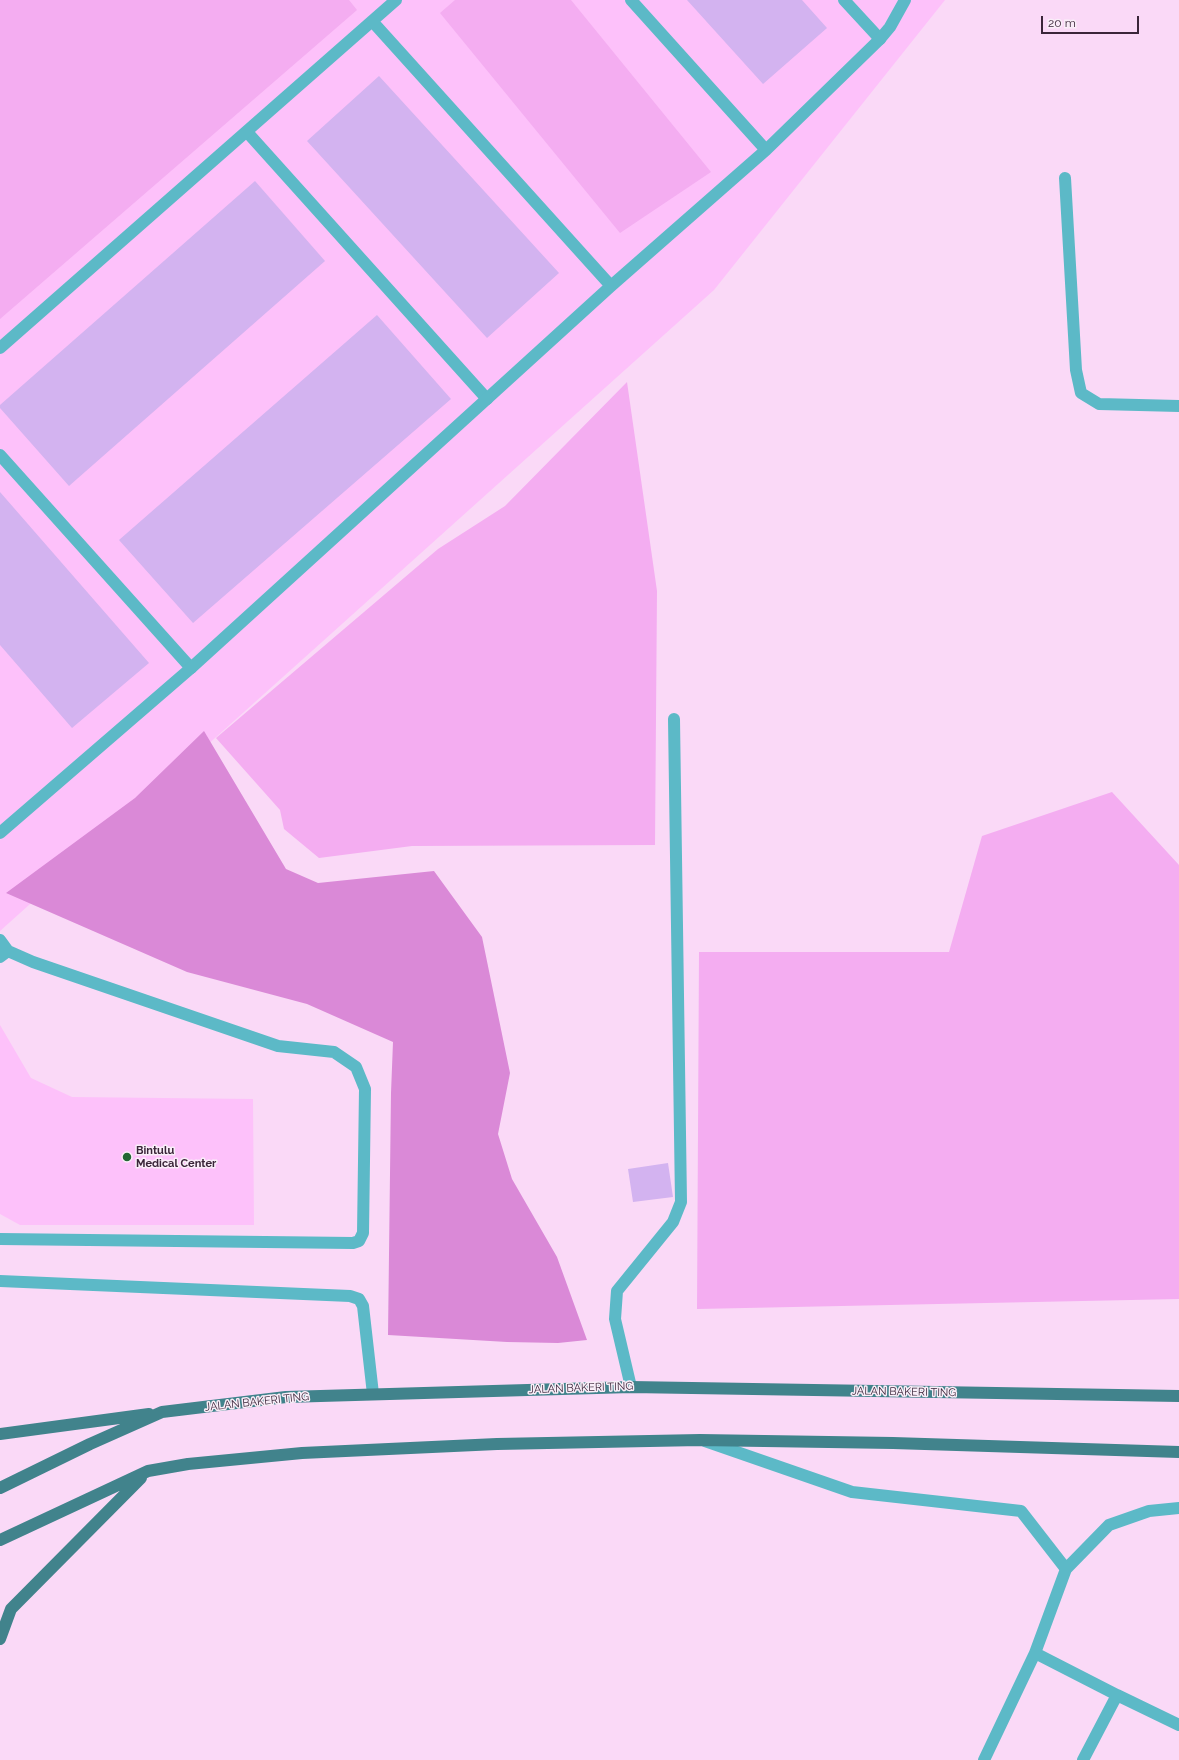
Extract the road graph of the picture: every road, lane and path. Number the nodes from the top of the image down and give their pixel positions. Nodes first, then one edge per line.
1 (396, 0) edge
2 (631, 0) edge
3 (844, 0) edge
4 (905, 0) edge
5 (372, 21) junction
6 (880, 39) junction
7 (246, 132) junction
8 (766, 150) junction
9 (1065, 178) dead end
10 (611, 286) junction
11 (0, 348) edge
12 (487, 399) junction
13 (1179, 406) edge
14 (0, 455) edge
15 (191, 668) junction
16 (674, 719) dead end
17 (0, 831) edge
18 (0, 940) edge
19 (4, 954) edge
20 (0, 1239) edge
21 (0, 1281) edge
22 (631, 1387) junction
23 (373, 1394) junction
24 (1179, 1396) edge
25 (162, 1412) junction
26 (0, 1434) edge
27 (700, 1440) junction
28 (1179, 1452) edge
29 (148, 1471) junction
30 (0, 1488) edge
31 (1179, 1508) edge
32 (0, 1540) edge
33 (1066, 1569) junction
34 (0, 1639) edge
35 (1035, 1653) junction
36 (1117, 1695) junction
37 (1179, 1725) edge
38 (984, 1760) edge
39 (1083, 1760) edge

1 - 5 street
2 - 8 street
3 - 6 street
4 - 6 street
5 - 7 street
5 - 10 street
6 - 8 street
7 - 11 street
7 - 12 street
8 - 10 street
9 - 13 street
10 - 12 street
12 - 15 street
14 - 15 street
15 - 17 street
16 - 22 street
18 - 19 street
19 - 20 street
21 - 23 street
22 - 23 main road, JALAN BAKERI TING
22 - 24 main road, JALAN BAKERI TING
23 - 25 main road, JALAN BAKERI TING
25 - 26 main road
25 - 30 main road, JALAN BAKERI TING
27 - 28 main road
27 - 29 main road
27 - 33 street
29 - 32 main road
29 - 34 main road
31 - 33 street
33 - 35 street
35 - 36 street
35 - 38 street
36 - 37 street
36 - 39 street

